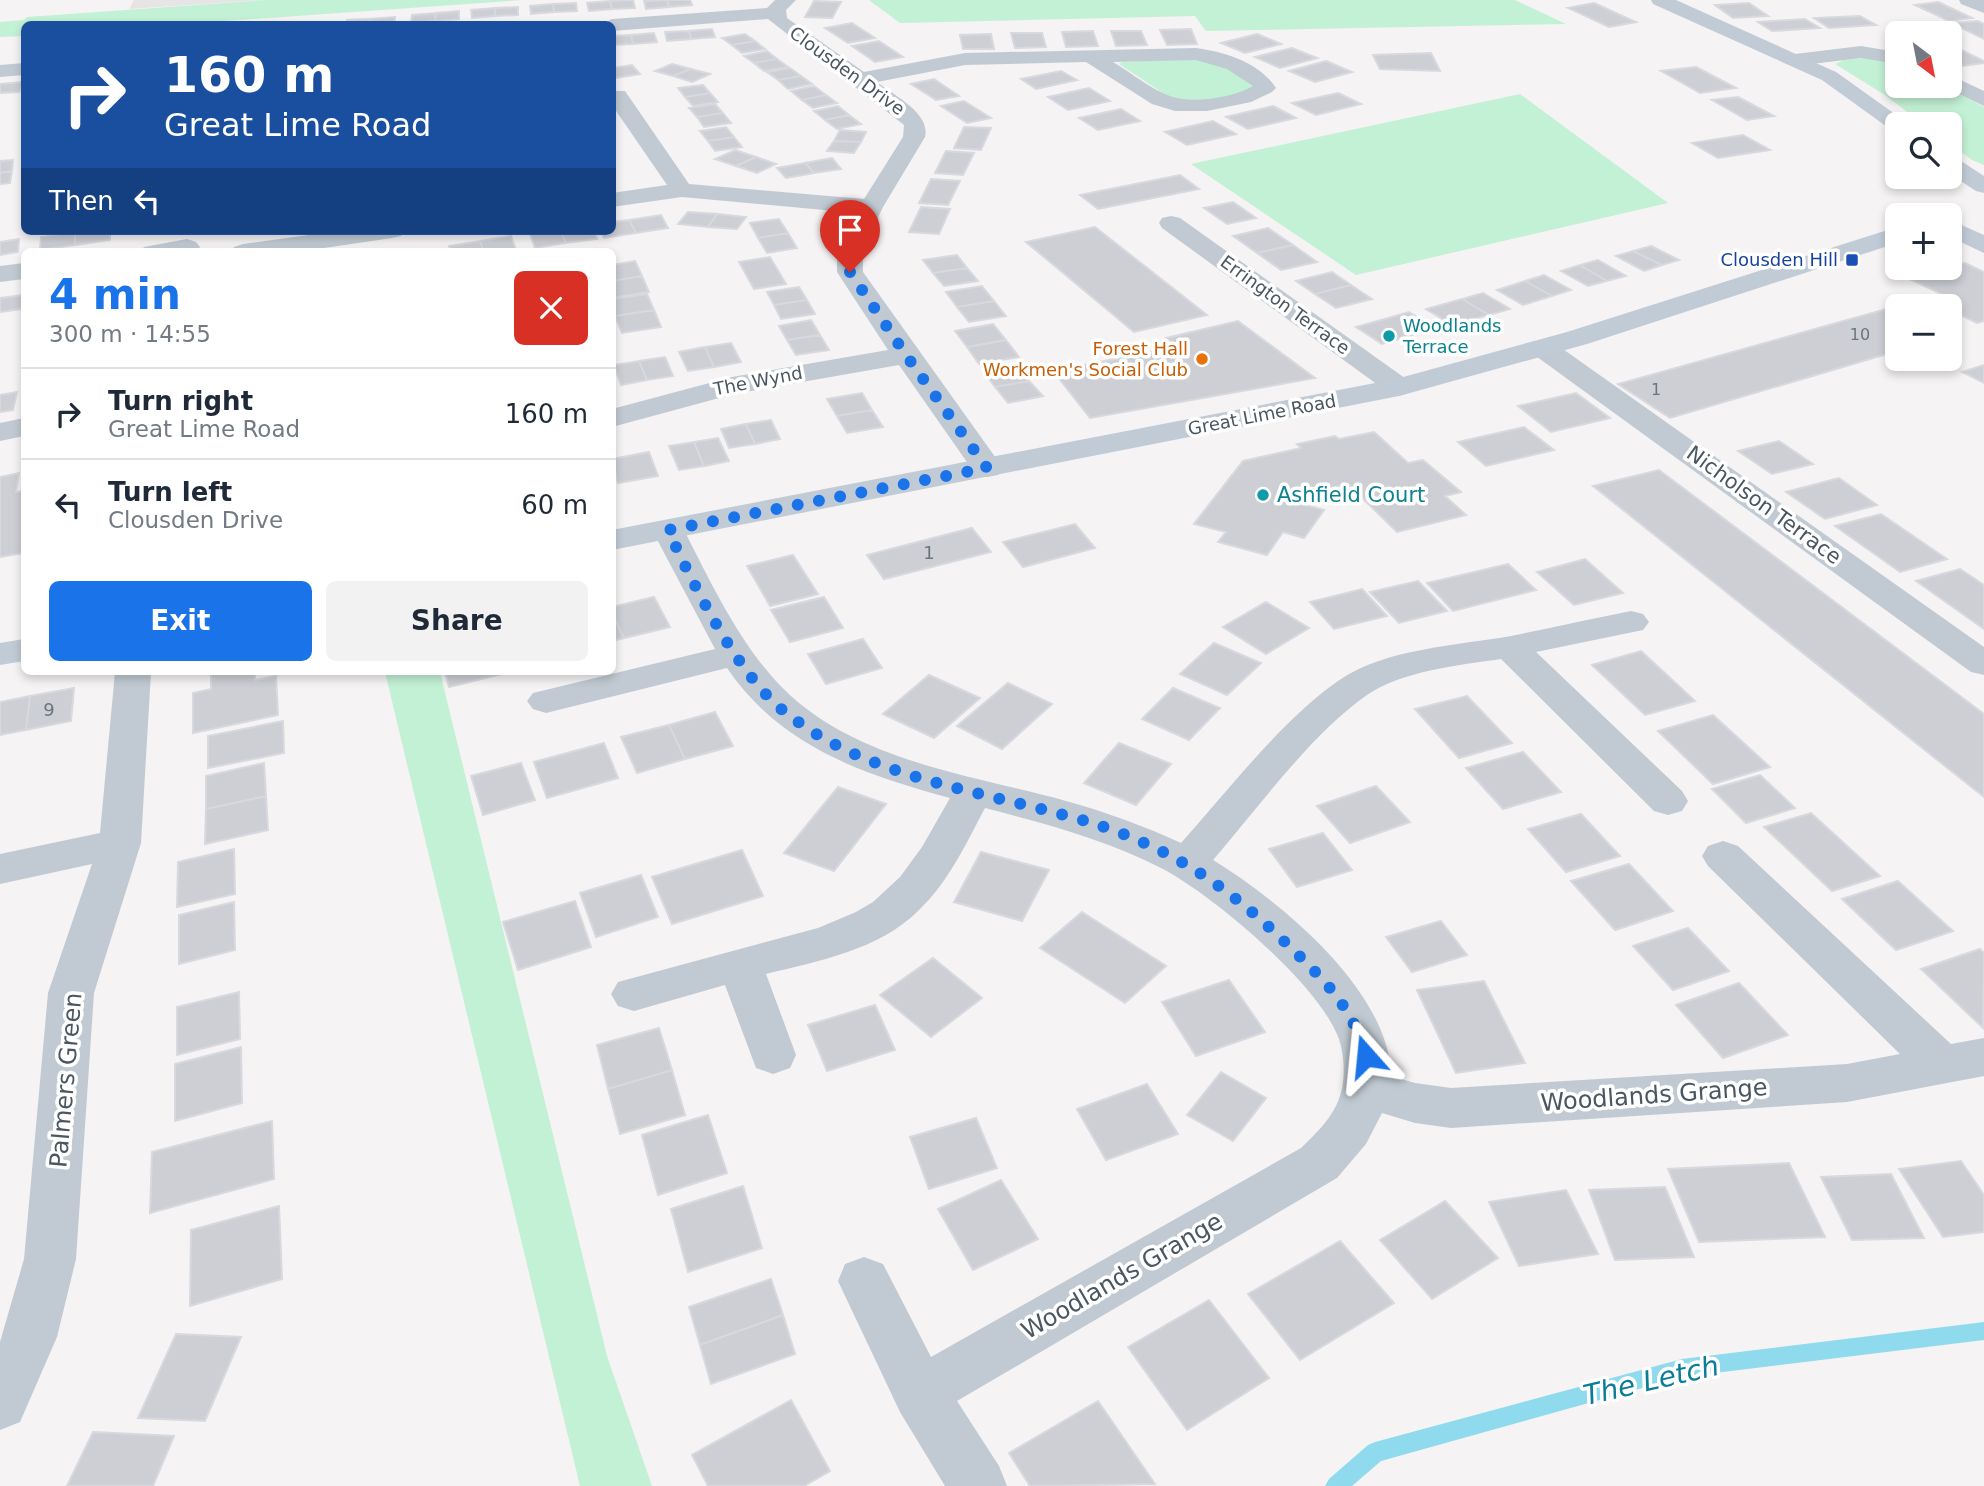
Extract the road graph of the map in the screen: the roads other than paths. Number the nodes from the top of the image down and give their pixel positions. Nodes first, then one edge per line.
1 (1660, 0) edge
2 (1968, 0) edge
3 (781, 7) edge
4 (1984, 7) edge
5 (616, 25) edge
6 (1885, 56) edge
7 (1091, 57) junction
8 (1795, 60) junction
9 (21, 69) edge
10 (0, 71) edge
11 (860, 79) junction
12 (1962, 88) edge
13 (617, 96) dead end
14 (1984, 100) edge
15 (1885, 114) edge
16 (1962, 168) edge
17 (1962, 172) edge
18 (1984, 174) edge
19 (1984, 186) edge
20 (682, 190) junction
21 (616, 199) edge
22 (871, 207) junction
23 (1171, 223) dead end
24 (1962, 233) edge
25 (364, 235) edge
26 (1885, 241) edge
27 (186, 243) edge
28 (1984, 245) edge
29 (168, 248) edge
30 (271, 248) edge
31 (1962, 248) edge
32 (1984, 253) edge
33 (21, 271) edge
34 (0, 274) edge
35 (1543, 348) junction
36 (906, 355) junction
37 (1399, 387) junction
38 (616, 417) edge
39 (21, 428) edge
40 (0, 432) edge
41 (987, 468) junction
42 (668, 530) junction
43 (616, 539) edge
44 (1631, 621) dead end
45 (1509, 647) junction
46 (21, 650) edge
47 (0, 654) edge
48 (735, 655) junction
49 (1984, 664) edge
50 (133, 675) edge
51 (546, 701) dead end
52 (974, 792) junction
53 (1668, 801) dead end
54 (120, 843) junction
55 (1723, 856) dead end
56 (1186, 863) junction
57 (0, 869) edge
58 (740, 964) junction
59 (634, 994) dead end
60 (773, 1055) dead end
61 (1963, 1061) edge
62 (1367, 1088) junction
63 (864, 1281) dead end
64 (920, 1393) junction
65 (0, 1403) edge
66 (978, 1486) edge

1 - 8 main road
2 - 4 street
3 - 5 street
3 - 11 street, Clousden Drive
6 - 8 street
7 - 7 street
7 - 11 street
8 - 15 main road
9 - 10 street
11 - 22 street, Clousden Drive
12 - 14 street
13 - 20 street
16 - 18 main road
17 - 19 main road
20 - 21 street
20 - 22 street
22 - 36 street, Clousden Drive
23 - 37 street, Errington Terrace
24 - 28 main road
25 - 30 street
26 - 35 main road, Great Lime Road
27 - 29 street
31 - 32 main road
33 - 34 street
35 - 37 main road, Great Lime Road
35 - 49 street, Nicholson Terrace
36 - 38 street, The Wynd
36 - 41 street, Clousden Drive
37 - 41 main road, Great Lime Road
39 - 40 street
41 - 42 main road, Great Lime Road
42 - 43 main road, Great Lime Road
42 - 48 street, Woodlands Grange
44 - 45 street
45 - 53 street
45 - 56 street
46 - 47 main road
48 - 51 street
48 - 52 street, Woodlands Grange
50 - 54 street, Palmers Green
52 - 56 street, Woodlands Grange
52 - 58 street
54 - 57 street
54 - 65 street, Palmers Green
55 - 61 street, Woodlands Grange
56 - 62 street, Woodlands Grange
58 - 59 street
58 - 60 street
61 - 62 street, Woodlands Grange
62 - 64 street, Woodlands Grange
63 - 64 street
64 - 66 street

